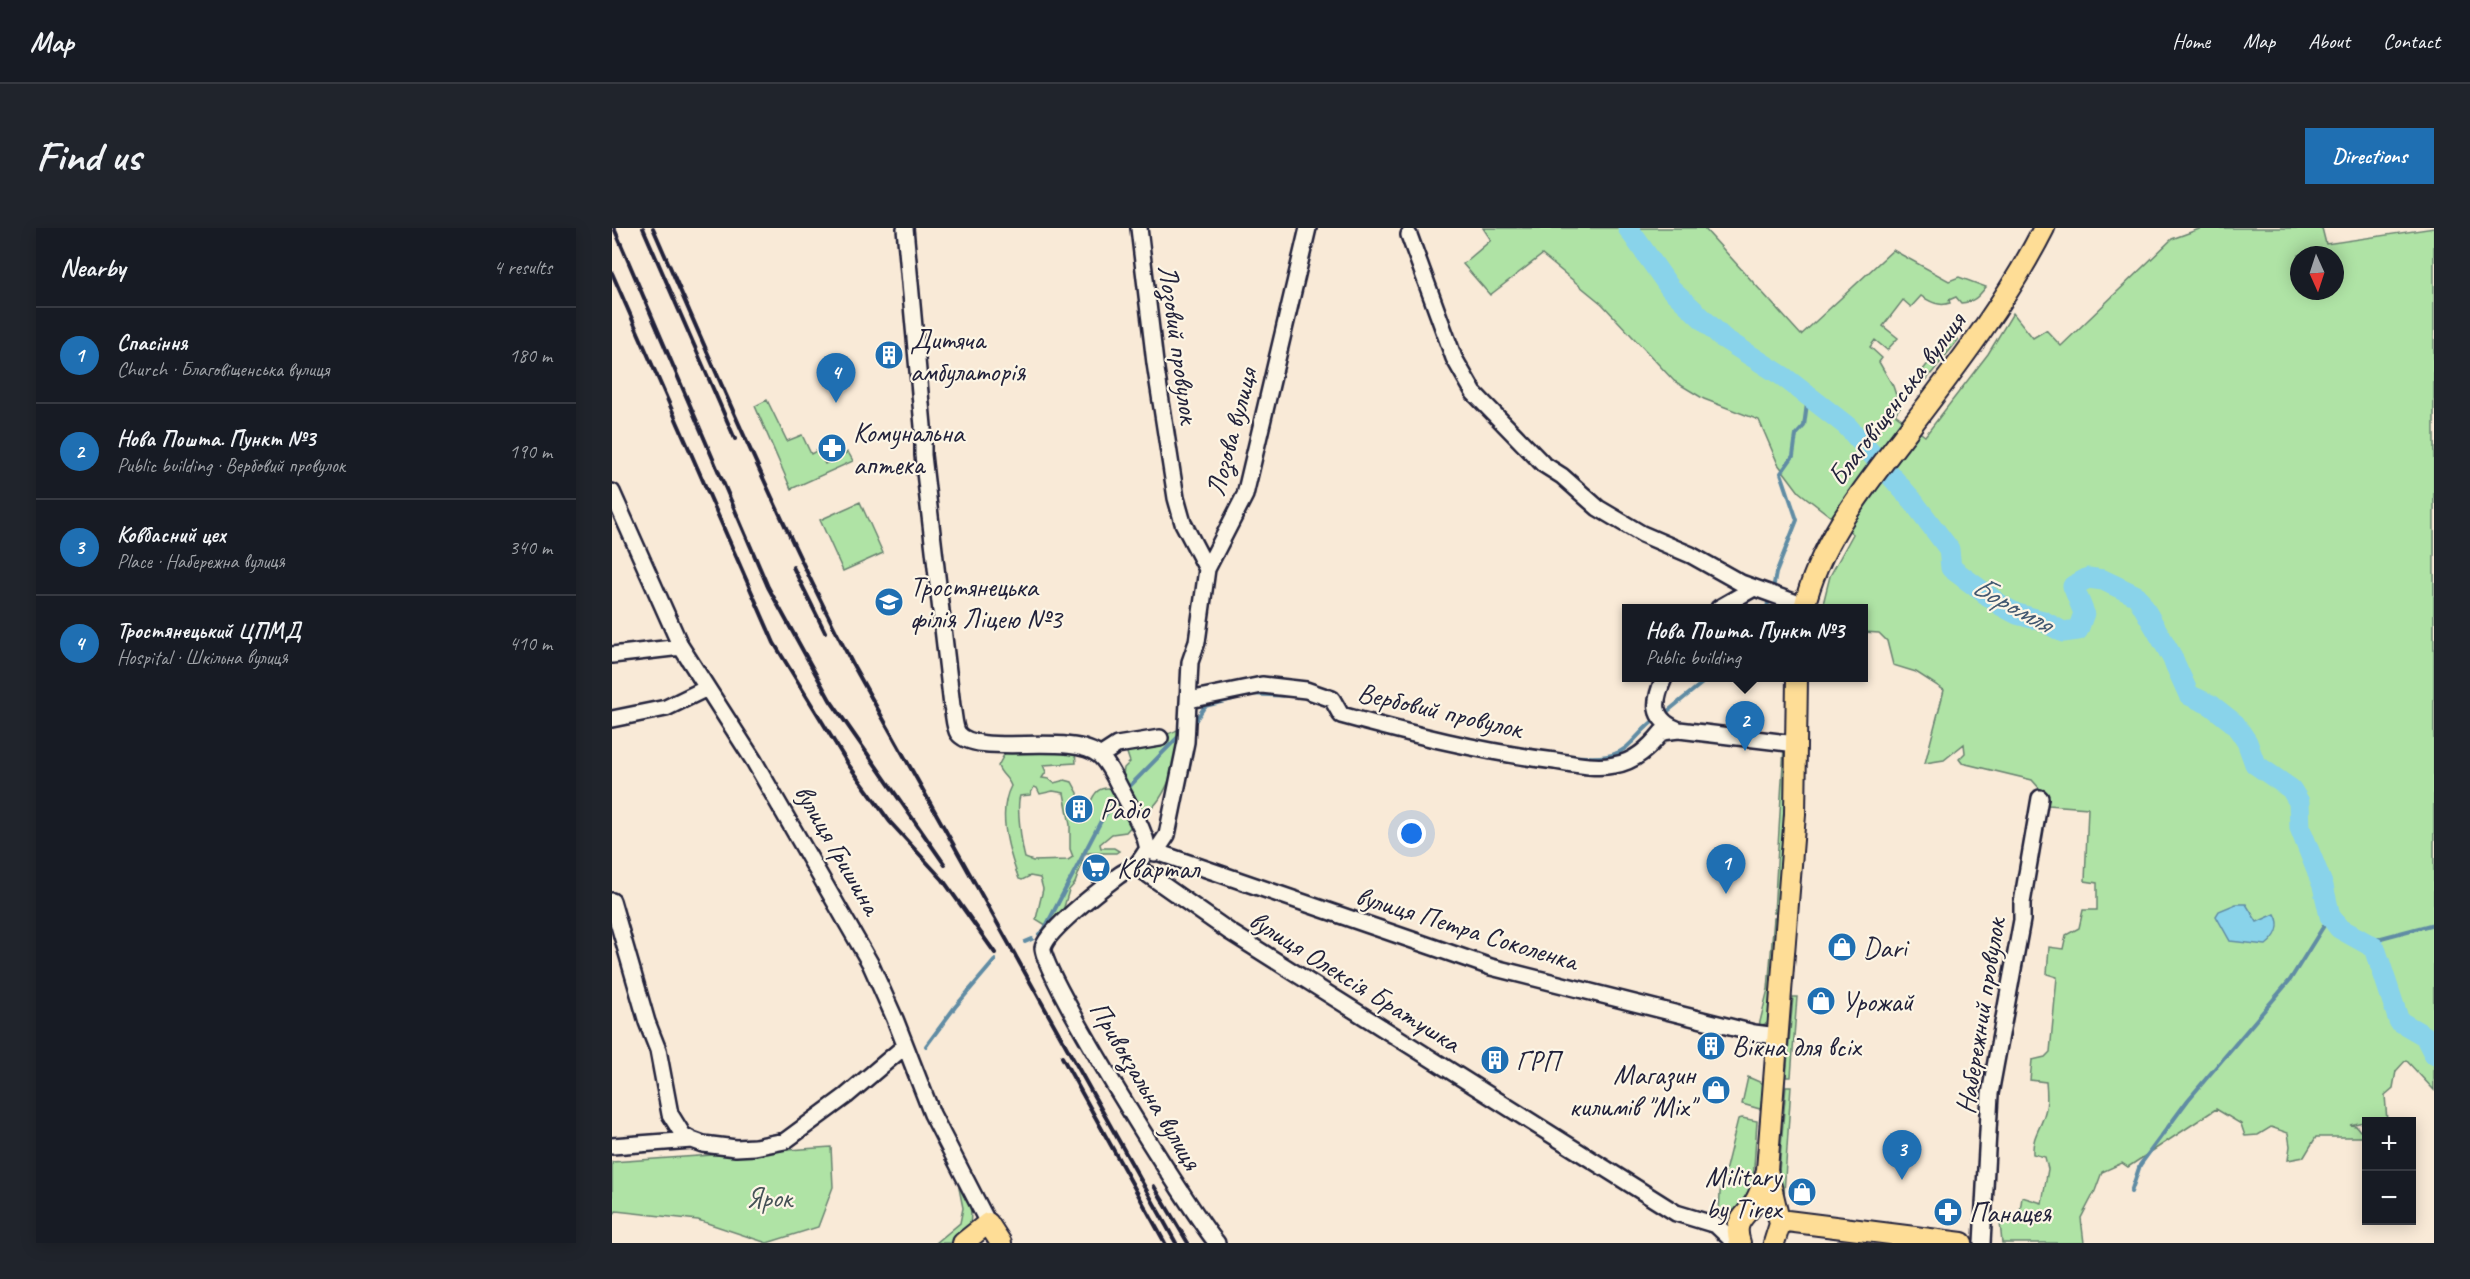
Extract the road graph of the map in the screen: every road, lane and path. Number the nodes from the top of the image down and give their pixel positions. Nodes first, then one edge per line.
1 (905, 228) edge
2 (1138, 228) edge
3 (1308, 228) edge
4 (2044, 228) edge
5 (1409, 235) dead end
6 (612, 492) edge
7 (1207, 568) junction
8 (1754, 588) junction
9 (1727, 604) edge
10 (1795, 604) edge
11 (1806, 604) edge
12 (681, 647) junction
13 (612, 655) edge
14 (1662, 682) edge
15 (1797, 682) edge
16 (707, 688) junction
17 (1189, 700) junction
18 (612, 719) edge
19 (1678, 730) junction
20 (1160, 738) dead end
21 (1796, 744) junction
22 (1100, 756) junction
23 (2040, 798) dead end
24 (1151, 851) junction
25 (1136, 866) junction
26 (612, 901) edge
27 (1778, 1036) junction
28 (905, 1046) junction
29 (692, 1140) junction
30 (612, 1146) edge
31 (1770, 1208) junction
32 (1740, 1219) junction
33 (988, 1223) junction
34 (1716, 1225) junction
35 (963, 1243) edge
36 (1001, 1243) edge
37 (1217, 1243) edge
38 (1734, 1243) edge
39 (1740, 1243) edge
40 (1774, 1243) edge
41 (1962, 1243) edge
42 (1982, 1243) edge

1 - 22 street
2 - 7 street, Лозовий провулок
3 - 7 street, Лозова вулиця
4 - 11 main road, Благовіщенська вулиця
5 - 8 street
6 - 12 street, вулиця Гришина
7 - 17 street, Лозова вулиця
8 - 9 street
8 - 10 street
12 - 13 street
12 - 16 street, вулиця Гришина
14 - 19 street
15 - 21 main road
16 - 18 street
16 - 28 street, вулиця Гришина
17 - 19 street, Вербовий провулок
17 - 24 street, Лозова вулиця
19 - 21 street
20 - 22 street
21 - 27 main road
22 - 24 street
23 - 42 street, Набережний провулок
24 - 25 street, Лозова вулиця
24 - 27 street, вулиця Петра Соколенка
25 - 34 street, вулиця Олексія Братушка
25 - 37 street, Привокзальна вулиця
26 - 29 street
27 - 31 main road
28 - 29 street
28 - 33 street, вулиця Гришина
29 - 30 street
31 - 32 main road
31 - 40 main road
31 - 41 main road
32 - 34 street
32 - 39 main road
33 - 35 main road
33 - 36 main road, вулиця Гришина
34 - 38 street, вулиця Олексія Братушка

